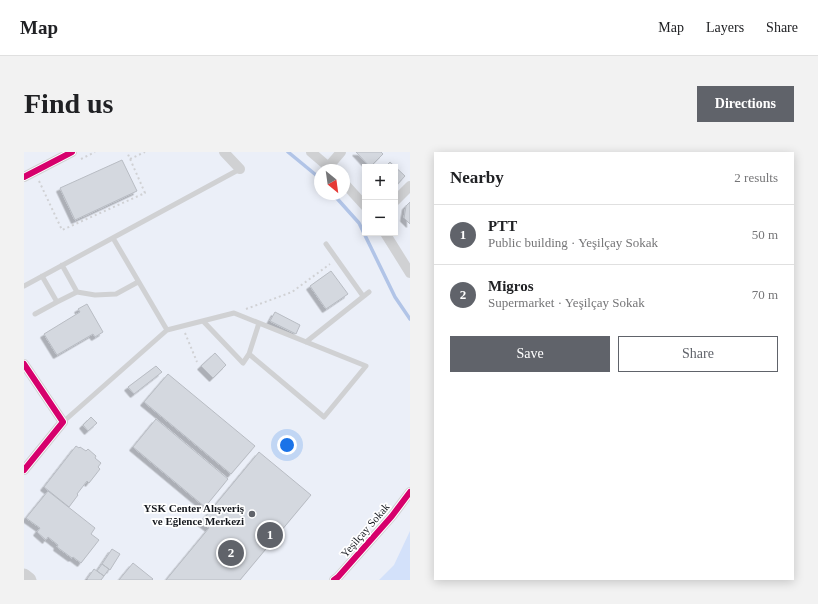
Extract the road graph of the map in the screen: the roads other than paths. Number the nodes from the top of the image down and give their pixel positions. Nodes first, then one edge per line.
1 (72, 152) edge
2 (224, 152) edge
3 (311, 152) edge
4 (342, 152) edge
5 (325, 164) edge
6 (333, 164) edge
7 (240, 169) joint
8 (24, 177) edge
9 (410, 186) edge
10 (350, 190) edge
11 (396, 200) edge
12 (362, 203) edge
13 (387, 236) edge
14 (113, 238) junction
15 (326, 244) dead end
16 (62, 265) junction
17 (410, 273) edge
18 (42, 276) junction
19 (138, 282) junction
20 (24, 286) edge
21 (77, 292) junction
22 (369, 292) dead end
23 (363, 296) junction
24 (57, 302) junction
25 (35, 314) dead end
26 (203, 321) junction
27 (259, 323) junction
28 (167, 330) junction
29 (306, 342) junction
30 (249, 354) junction
31 (24, 364) edge
32 (63, 422) junction
33 (25, 467) edge
34 (410, 492) edge
35 (24, 576) edge
36 (29, 580) edge
37 (334, 580) edge

1 - 8 street
2 - 7 street
3 - 5 street
4 - 6 street
7 - 14 lane
9 - 11 street
10 - 12 street
13 - 17 street
14 - 16 lane
14 - 19 lane
15 - 23 lane
16 - 18 lane
16 - 21 lane
18 - 20 lane
18 - 24 lane
19 - 21 lane
19 - 28 lane
21 - 24 lane
22 - 23 lane
23 - 29 lane
24 - 25 lane
26 - 27 lane
26 - 28 lane
26 - 30 lane
27 - 29 lane
27 - 30 lane
28 - 32 lane
29 - 30 lane
31 - 32 street
32 - 33 street
34 - 37 street, Yeşilçay Sokak
35 - 36 main road

